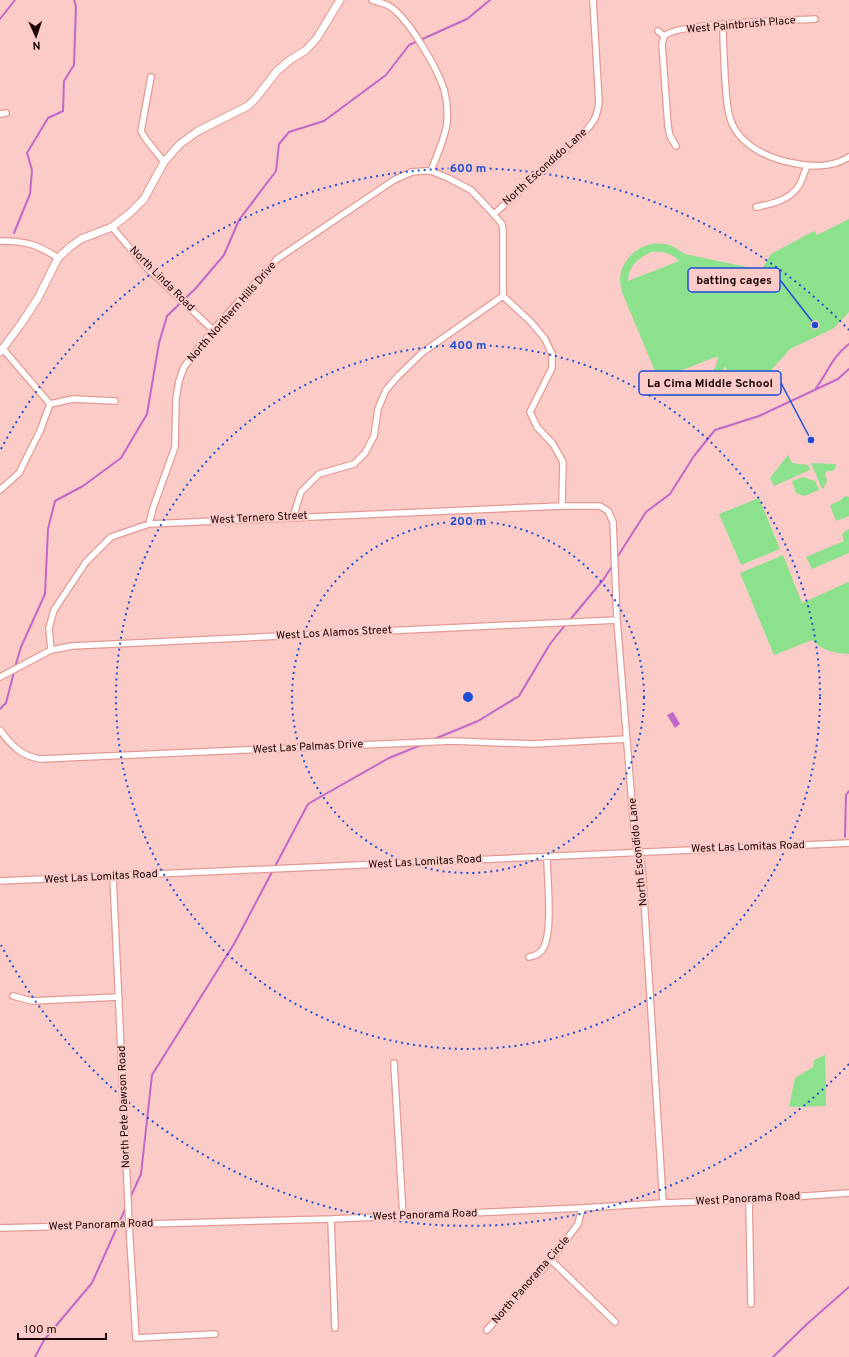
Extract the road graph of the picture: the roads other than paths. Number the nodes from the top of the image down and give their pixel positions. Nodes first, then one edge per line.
1 (340, 0) edge
2 (372, 0) edge
3 (593, 0) edge
4 (815, 19) dead end
5 (723, 25) junction
6 (658, 32) dead end
7 (666, 35) junction
8 (151, 77) dead end
9 (676, 146) dead end
10 (849, 158) edge
11 (164, 162) junction
12 (807, 166) junction
13 (431, 171) junction
14 (756, 207) dead end
15 (496, 216) junction
16 (112, 227) junction
17 (0, 242) edge
18 (58, 258) junction
19 (503, 296) junction
20 (214, 330) junction
21 (1, 351) edge
22 (115, 401) dead end
23 (50, 404) junction
24 (0, 490) edge
25 (562, 506) junction
26 (600, 506) joint
27 (293, 517) junction
28 (149, 524) junction
29 (618, 620) junction
30 (51, 650) junction
31 (0, 676) edge
32 (0, 730) edge
33 (628, 739) junction
34 (849, 843) edge
35 (638, 852) junction
36 (546, 856) junction
37 (114, 876) junction
38 (0, 881) edge
39 (529, 957) dead end
40 (13, 996) dead end
41 (119, 997) junction
42 (394, 1063) dead end
43 (849, 1193) edge
44 (749, 1200) junction
45 (663, 1203) junction
46 (582, 1208) junction
47 (402, 1216) junction
48 (331, 1218) junction
49 (129, 1224) junction
50 (0, 1228) edge
51 (552, 1260) junction
52 (751, 1304) dead end
53 (615, 1322) dead end
54 (335, 1328) dead end
55 (488, 1330) dead end
56 (214, 1334) dead end

1 - 11 street
2 - 13 street
3 - 15 street, North Escondido Lane
4 - 5 street, West Paintbrush Place
5 - 7 street, West Paintbrush Place
5 - 12 street
6 - 7 street
7 - 9 street
8 - 11 street
10 - 12 street
11 - 16 street
12 - 14 street
13 - 15 street, North Northern Hills Drive
13 - 20 street, North Northern Hills Drive
15 - 19 street
16 - 18 street
16 - 20 street, North Linda Road
17 - 18 street
18 - 21 street
19 - 25 street
19 - 27 street
20 - 28 street, North Northern Hills Drive
21 - 23 street
22 - 23 street
23 - 24 street
25 - 26 street, West Ternero Street
25 - 27 street, West Ternero Street
26 - 29 street, North Escondido Lane
27 - 28 street, West Ternero Street
28 - 30 street, West Ternero Street
29 - 30 street, West Los Alamos Street
29 - 33 street, North Escondido Lane
30 - 31 street
32 - 33 street, West Las Palmas Drive
33 - 35 street, North Escondido Lane
34 - 35 street, West Las Lomitas Road
35 - 36 street, West Las Lomitas Road
35 - 45 street, North Escondido Lane
36 - 37 street, West Las Lomitas Road
36 - 39 street
37 - 38 street, West Las Lomitas Road
37 - 41 street, North Pete Dawson Road
40 - 41 street
41 - 49 street, North Pete Dawson Road
42 - 47 street
43 - 44 street, West Panorama Road
44 - 45 street, West Panorama Road
44 - 52 street
45 - 46 street, West Panorama Road
46 - 47 street, West Panorama Road
46 - 51 street, North Panorama Circle
47 - 48 street, West Panorama Road
48 - 49 street, West Panorama Road
48 - 54 street
49 - 50 street, West Panorama Road
49 - 56 street, North Pete Dawson Road
51 - 53 street
51 - 55 street, North Panorama Circle

